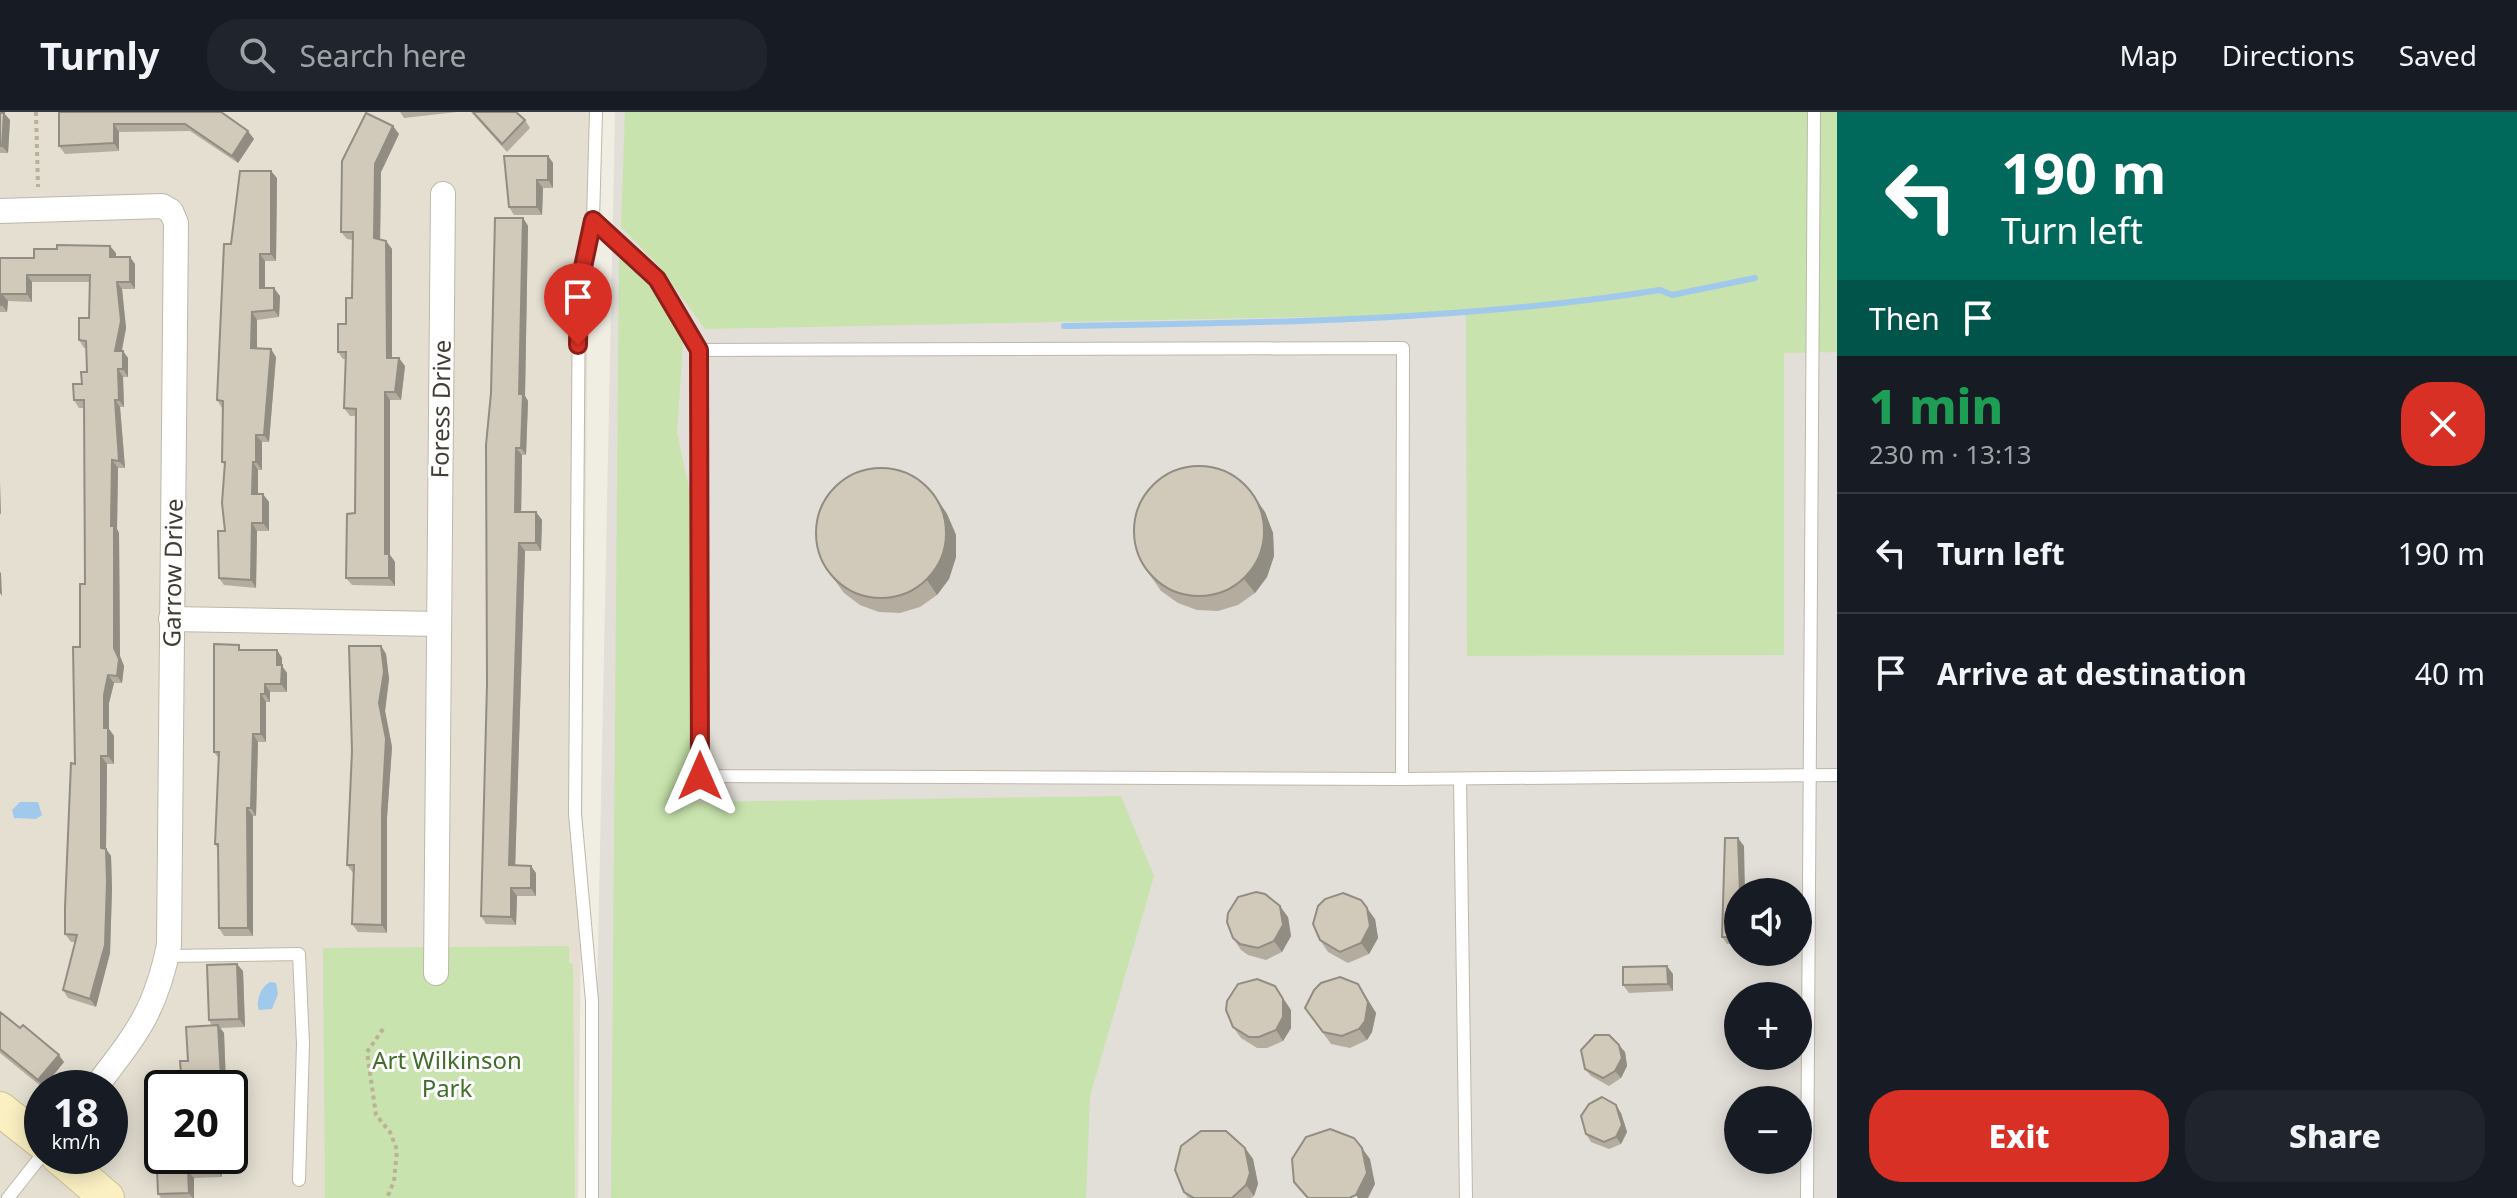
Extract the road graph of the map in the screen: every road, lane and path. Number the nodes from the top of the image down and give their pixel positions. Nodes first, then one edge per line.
1 (36, 112) edge
2 (596, 112) edge
3 (1814, 112) edge
4 (443, 194) dead end
5 (38, 210) junction
6 (0, 211) edge
7 (593, 220) junction
8 (699, 350) junction
9 (171, 619) junction
10 (438, 624) junction
11 (1812, 775) junction
12 (1837, 775) edge
13 (1402, 779) junction
14 (1460, 779) junction
15 (167, 956) junction
16 (436, 973) dead end
17 (383, 1029) dead end
18 (109, 1070) edge
19 (0, 1109) edge
20 (24, 1128) edge
21 (24, 1174) edge
22 (79, 1174) edge
23 (299, 1180) dead end
24 (3, 1197) edge
25 (107, 1198) edge
26 (387, 1198) edge
27 (592, 1198) edge
28 (1466, 1198) edge
29 (1807, 1198) edge

1 - 5 path
2 - 7 lane
3 - 11 lane
4 - 10 street, Foress Drive
5 - 6 street, Garrow Drive
5 - 9 street, Garrow Drive
7 - 8 lane
7 - 27 lane
8 - 13 lane
8 - 13 lane
9 - 10 street
9 - 15 street, Garrow Drive
10 - 16 street, Foress Drive
11 - 12 lane
11 - 14 lane
11 - 29 lane
13 - 14 lane
14 - 28 lane
15 - 18 street, Garrow Drive
15 - 23 lane
17 - 26 path
19 - 20 street
21 - 24 lane
22 - 25 street

